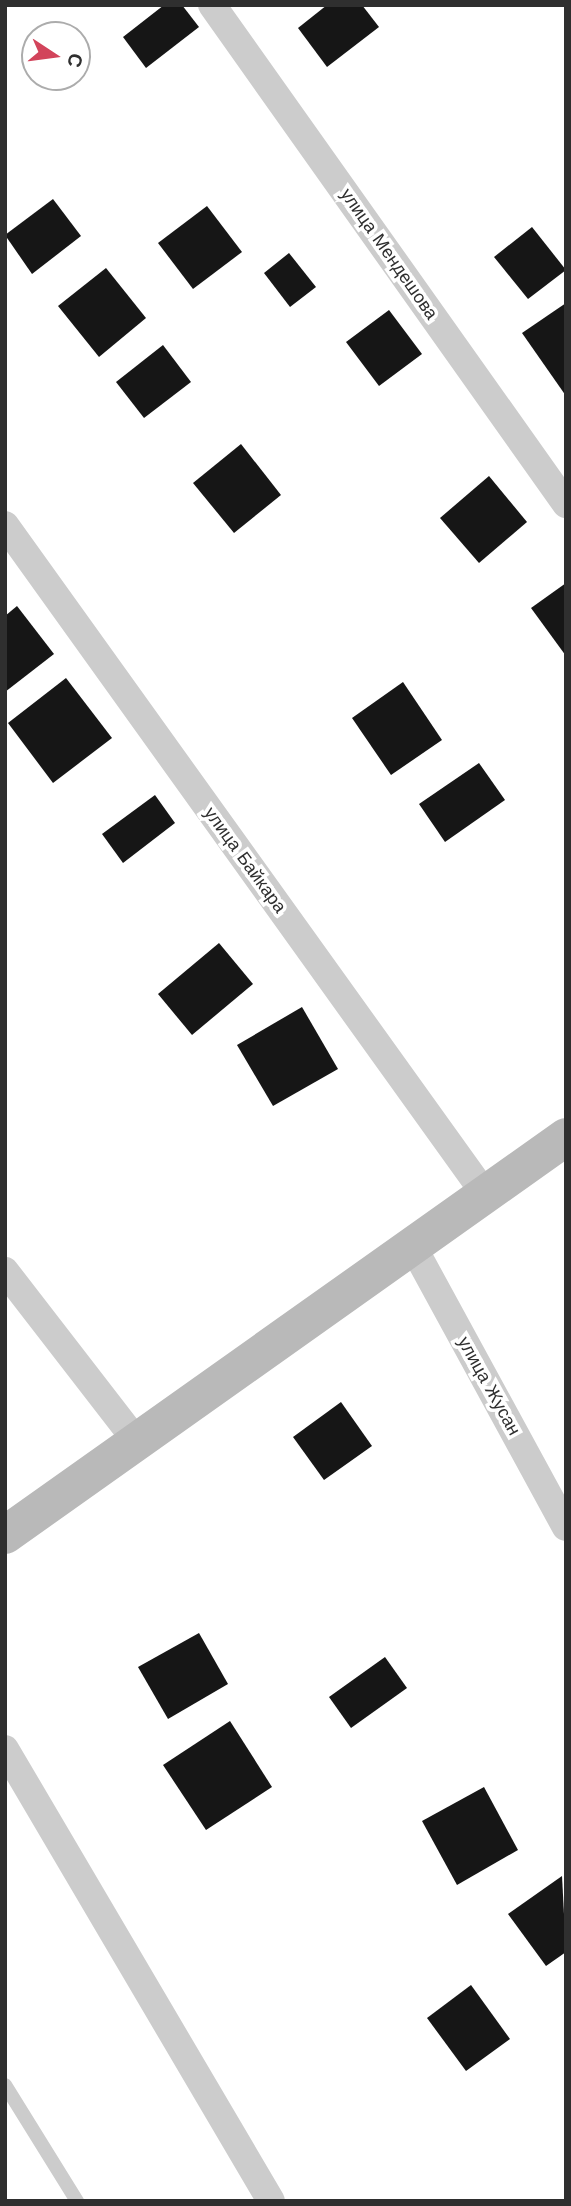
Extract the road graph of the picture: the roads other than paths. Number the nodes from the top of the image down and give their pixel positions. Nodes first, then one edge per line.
1 (212, 5) edge
2 (566, 504) edge
3 (5, 525) edge
4 (566, 1137) edge
5 (485, 1194) junction
6 (412, 1245) junction
7 (5, 1271) edge
8 (135, 1439) junction
9 (566, 1527) edge
10 (5, 1535) edge
11 (5, 1749) edge
12 (5, 2085) edge
13 (77, 2201) edge
14 (271, 2201) edge

1 - 2 street, улица Мендешова
3 - 5 street, улица Байкара
4 - 5 main road
5 - 6 main road
6 - 8 main road
6 - 9 street, улица Жусан
7 - 8 street
8 - 10 main road
11 - 14 street
12 - 13 lane

